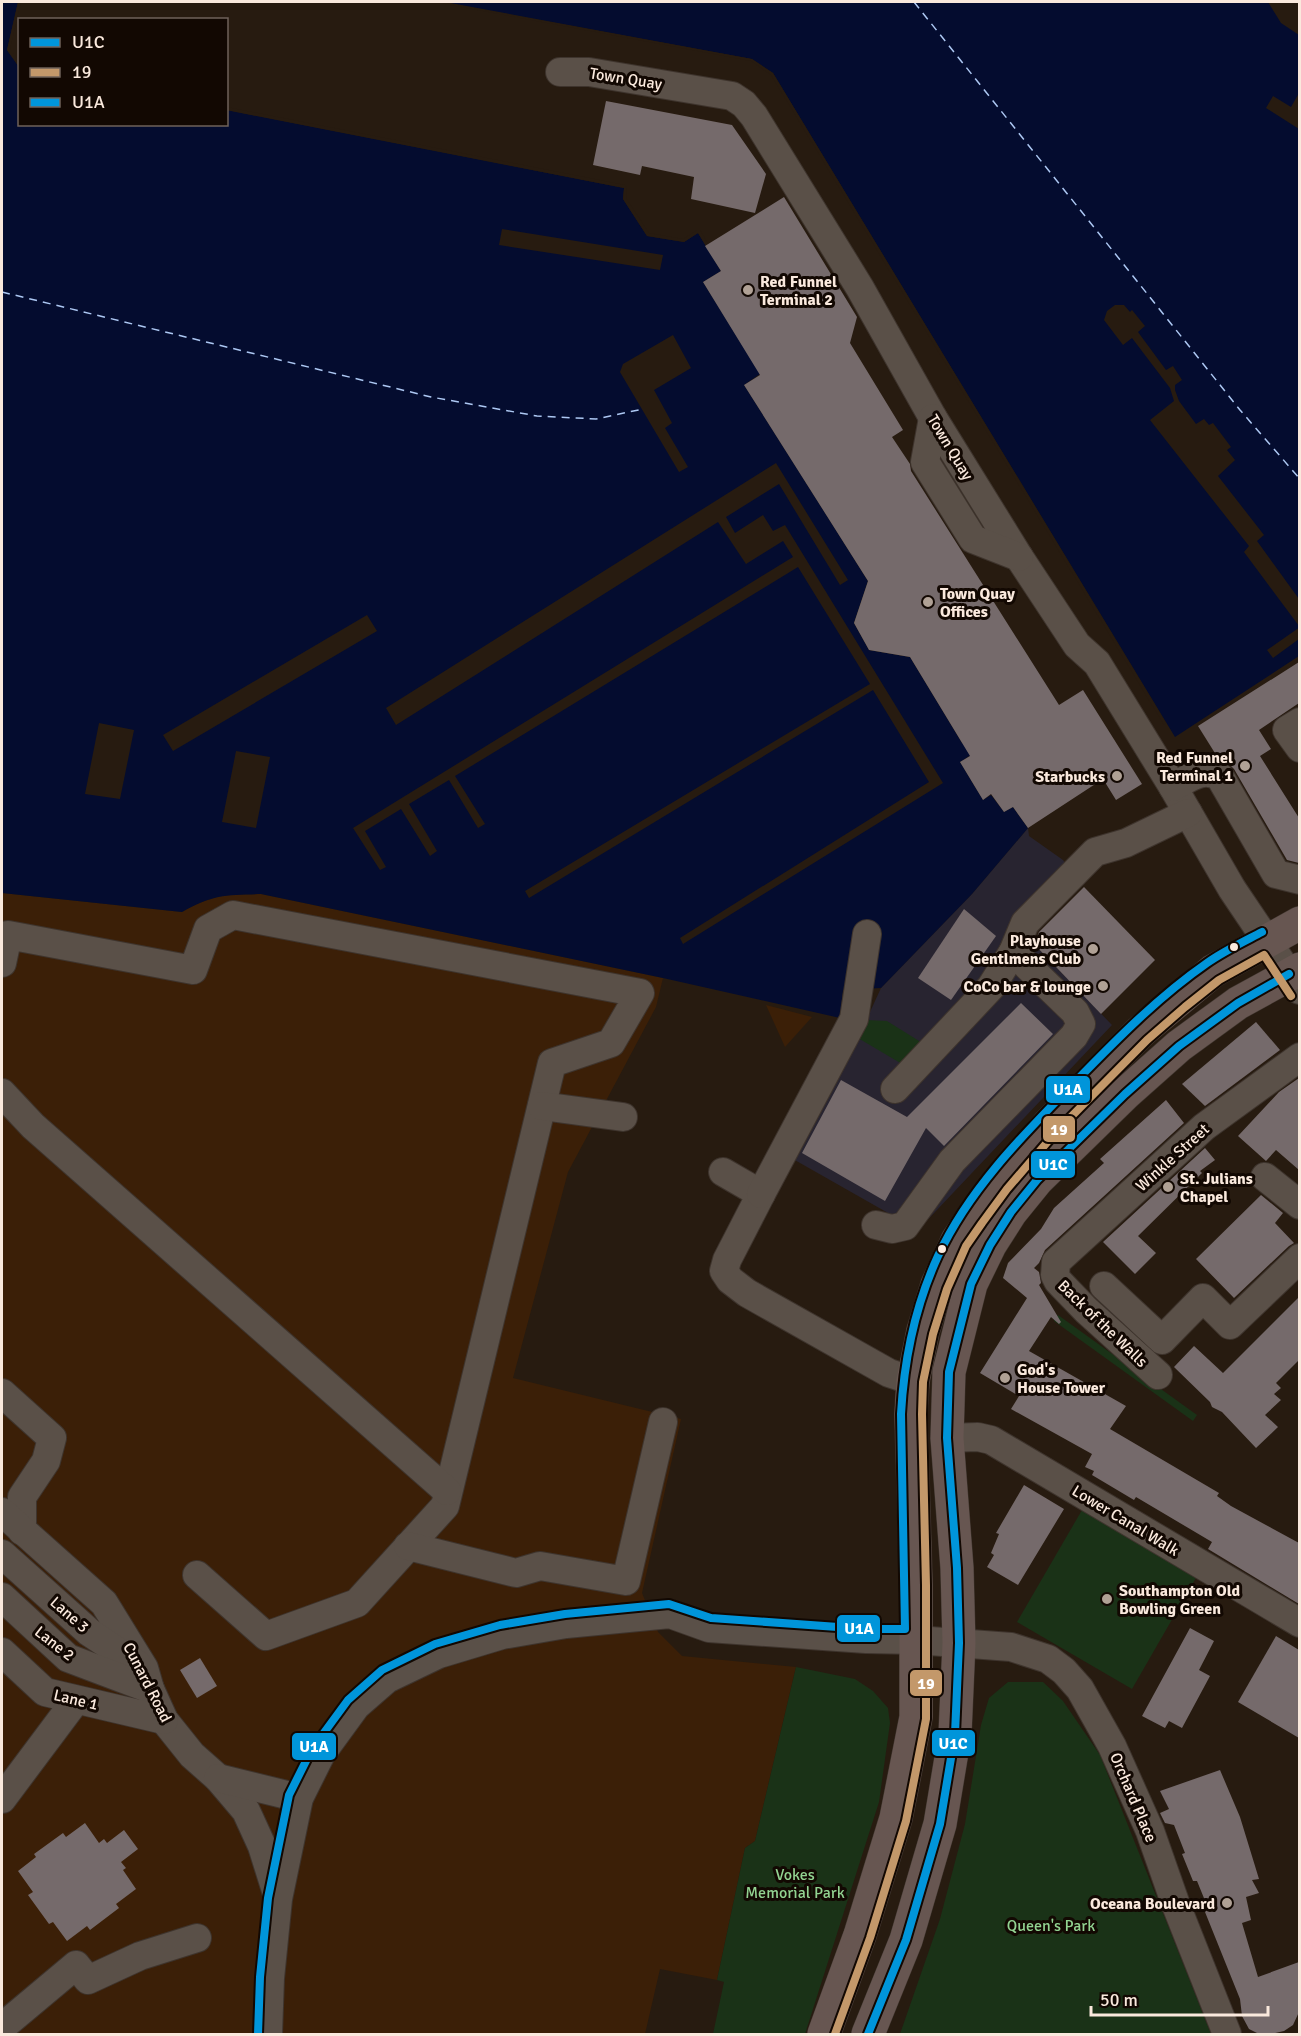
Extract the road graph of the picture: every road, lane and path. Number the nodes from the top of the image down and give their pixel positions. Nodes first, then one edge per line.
1 (560, 72) dead end
2 (1299, 722) edge
3 (1299, 748) edge
4 (1173, 787) junction
5 (1188, 813) junction
6 (1299, 880) edge
7 (1299, 923) edge
8 (867, 934) dead end
9 (1268, 941) junction
10 (1013, 952) junction
11 (2, 963) edge
12 (1296, 978) edge
13 (1299, 1058) edge
14 (895, 1089) dead end
15 (2, 1094) edge
16 (542, 1106) junction
17 (623, 1117) dead end
18 (723, 1172) dead end
19 (1265, 1177) dead end
20 (761, 1194) junction
21 (1299, 1205) edge
22 (876, 1225) dead end
23 (1299, 1258) edge
24 (1055, 1267) joint
25 (1104, 1286) dead end
26 (1162, 1340) junction
27 (913, 1381) junction
28 (2, 1393) edge
29 (663, 1422) dead end
30 (947, 1438) junction
31 (447, 1491) junction
32 (2, 1512) edge
33 (22, 1531) junction
34 (408, 1546) junction
35 (2, 1554) edge
36 (198, 1575) dead end
37 (2, 1597) edge
38 (1299, 1623) edge
39 (916, 1640) junction
40 (959, 1643) junction
41 (2, 1652) edge
42 (147, 1678) junction
43 (76, 1700) junction
44 (164, 1720) junction
45 (218, 1778) junction
46 (299, 1798) junction
47 (2, 1800) edge
48 (278, 1899) junction
49 (197, 1938) dead end
50 (2, 2027) edge
51 (268, 2034) edge
52 (824, 2034) edge
53 (868, 2034) edge
54 (1227, 2034) edge

1 - 4 street, Town Quay
2 - 3 street
4 - 5 street, Town Quay
4 - 6 street
5 - 9 street, Town Quay
5 - 10 street
7 - 9 main road
8 - 20 street
9 - 12 street, Town Quay
9 - 27 main road
10 - 14 street
10 - 22 street
11 - 16 street
12 - 30 main road
13 - 24 street, Winkle Street
15 - 31 street
16 - 17 street
16 - 31 street
18 - 20 street
19 - 21 street
20 - 27 street
23 - 26 street
24 - 26 street, Back of the Walls
25 - 26 street
27 - 39 main road
28 - 33 street
29 - 34 street
30 - 38 street, Lower Canal Walk
30 - 40 main road
31 - 34 street
32 - 33 street, Cunard Road
33 - 42 street, Cunard Road
34 - 36 street
35 - 42 street, Lane 3
37 - 42 street, Lane 2
39 - 40 street, Orchard Place
39 - 46 street, Orchard Place
39 - 52 main road
40 - 53 main road
40 - 54 street, Orchard Place
41 - 43 street, Lane 1
42 - 44 street, Cunard Road
43 - 44 street, Lane 1
43 - 47 street
44 - 45 street, Cunard Road
45 - 46 street, Cunard Road
45 - 48 street, Cunard Road
46 - 48 street
48 - 51 street
49 - 50 street

